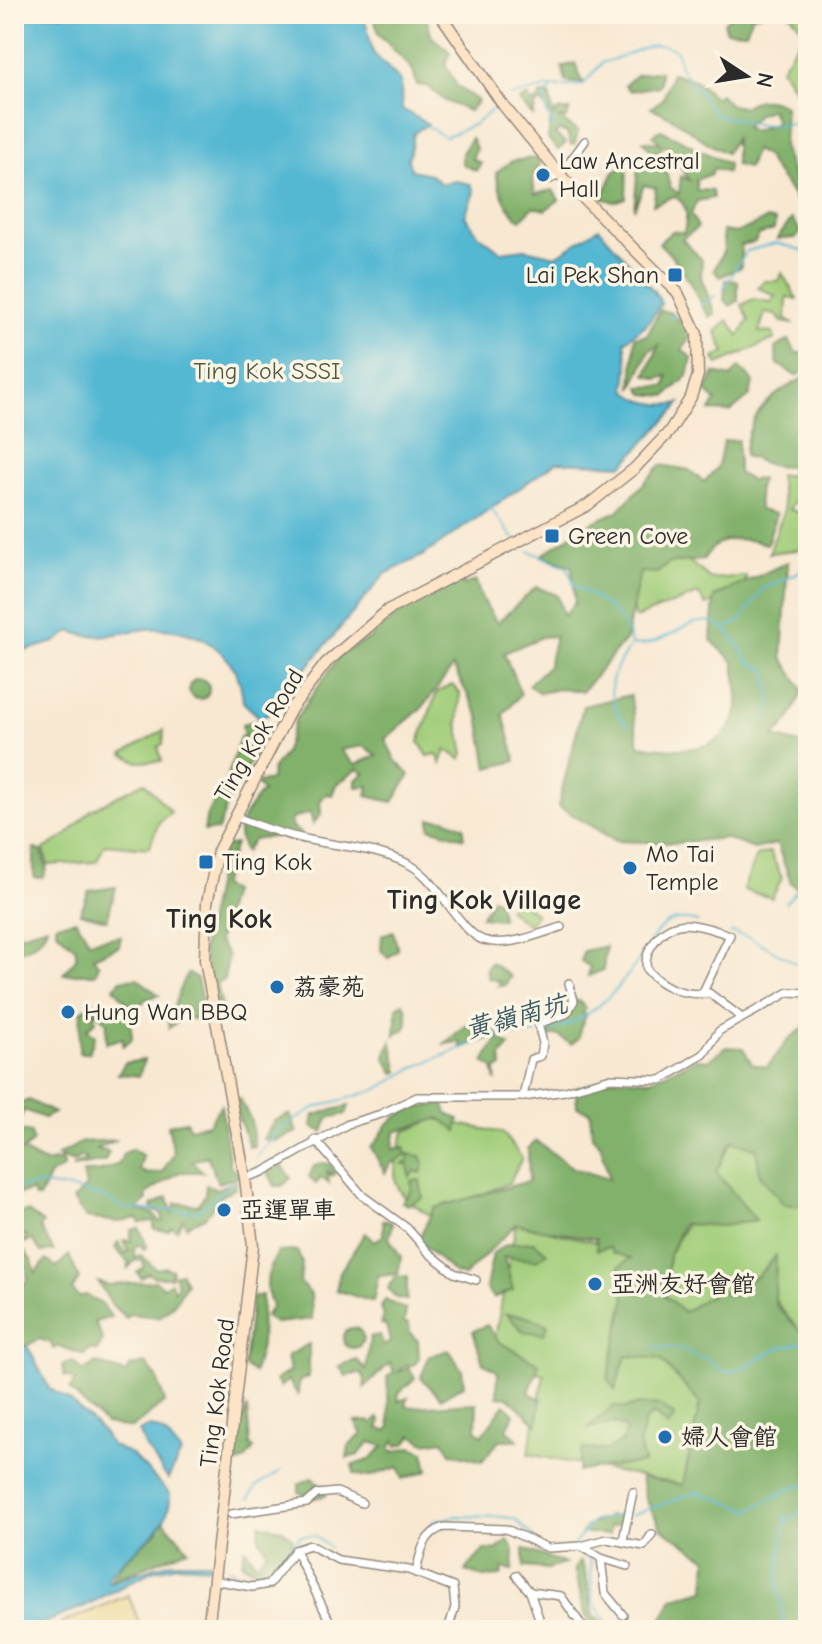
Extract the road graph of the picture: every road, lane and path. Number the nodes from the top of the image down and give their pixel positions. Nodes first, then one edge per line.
1 (440, 14) edge
2 (585, 141) dead end
3 (560, 175) junction
4 (548, 180) dead end
5 (234, 816) junction
6 (561, 927) dead end
7 (569, 983) dead end
8 (808, 993) edge
9 (702, 994) junction
10 (742, 1018) junction
11 (523, 1097) junction
12 (315, 1140) junction
13 (245, 1178) junction
14 (476, 1280) dead end
15 (633, 1492) dead end
16 (362, 1503) dead end
17 (231, 1514) dead end
18 (652, 1534) dead end
19 (623, 1540) junction
20 (581, 1546) junction
21 (295, 1550) junction
22 (601, 1558) junction
23 (627, 1566) dead end
24 (416, 1573) junction
25 (516, 1575) dead end
26 (213, 1580) junction
27 (530, 1592) junction
28 (623, 1615) dead end
29 (329, 1620) dead end
30 (206, 1630) edge
31 (448, 1630) edge
32 (543, 1630) edge
33 (585, 1630) edge

1 - 3 main road, Ting Kok Road
2 - 3 street
3 - 4 street
3 - 5 main road, Ting Kok Road
5 - 6 street
5 - 13 main road, Ting Kok Road
7 - 11 street
8 - 10 street
9 - 9 street
9 - 10 street
10 - 11 street
11 - 12 street
12 - 13 street
12 - 14 street
13 - 26 main road, Ting Kok Road
15 - 19 street
16 - 17 street
18 - 19 street
19 - 20 street
20 - 22 street
20 - 24 street
21 - 24 street
21 - 26 street
21 - 29 street
22 - 23 street
22 - 28 street
24 - 31 street
25 - 27 street
26 - 30 main road, Ting Kok Road
27 - 32 street
27 - 33 street

